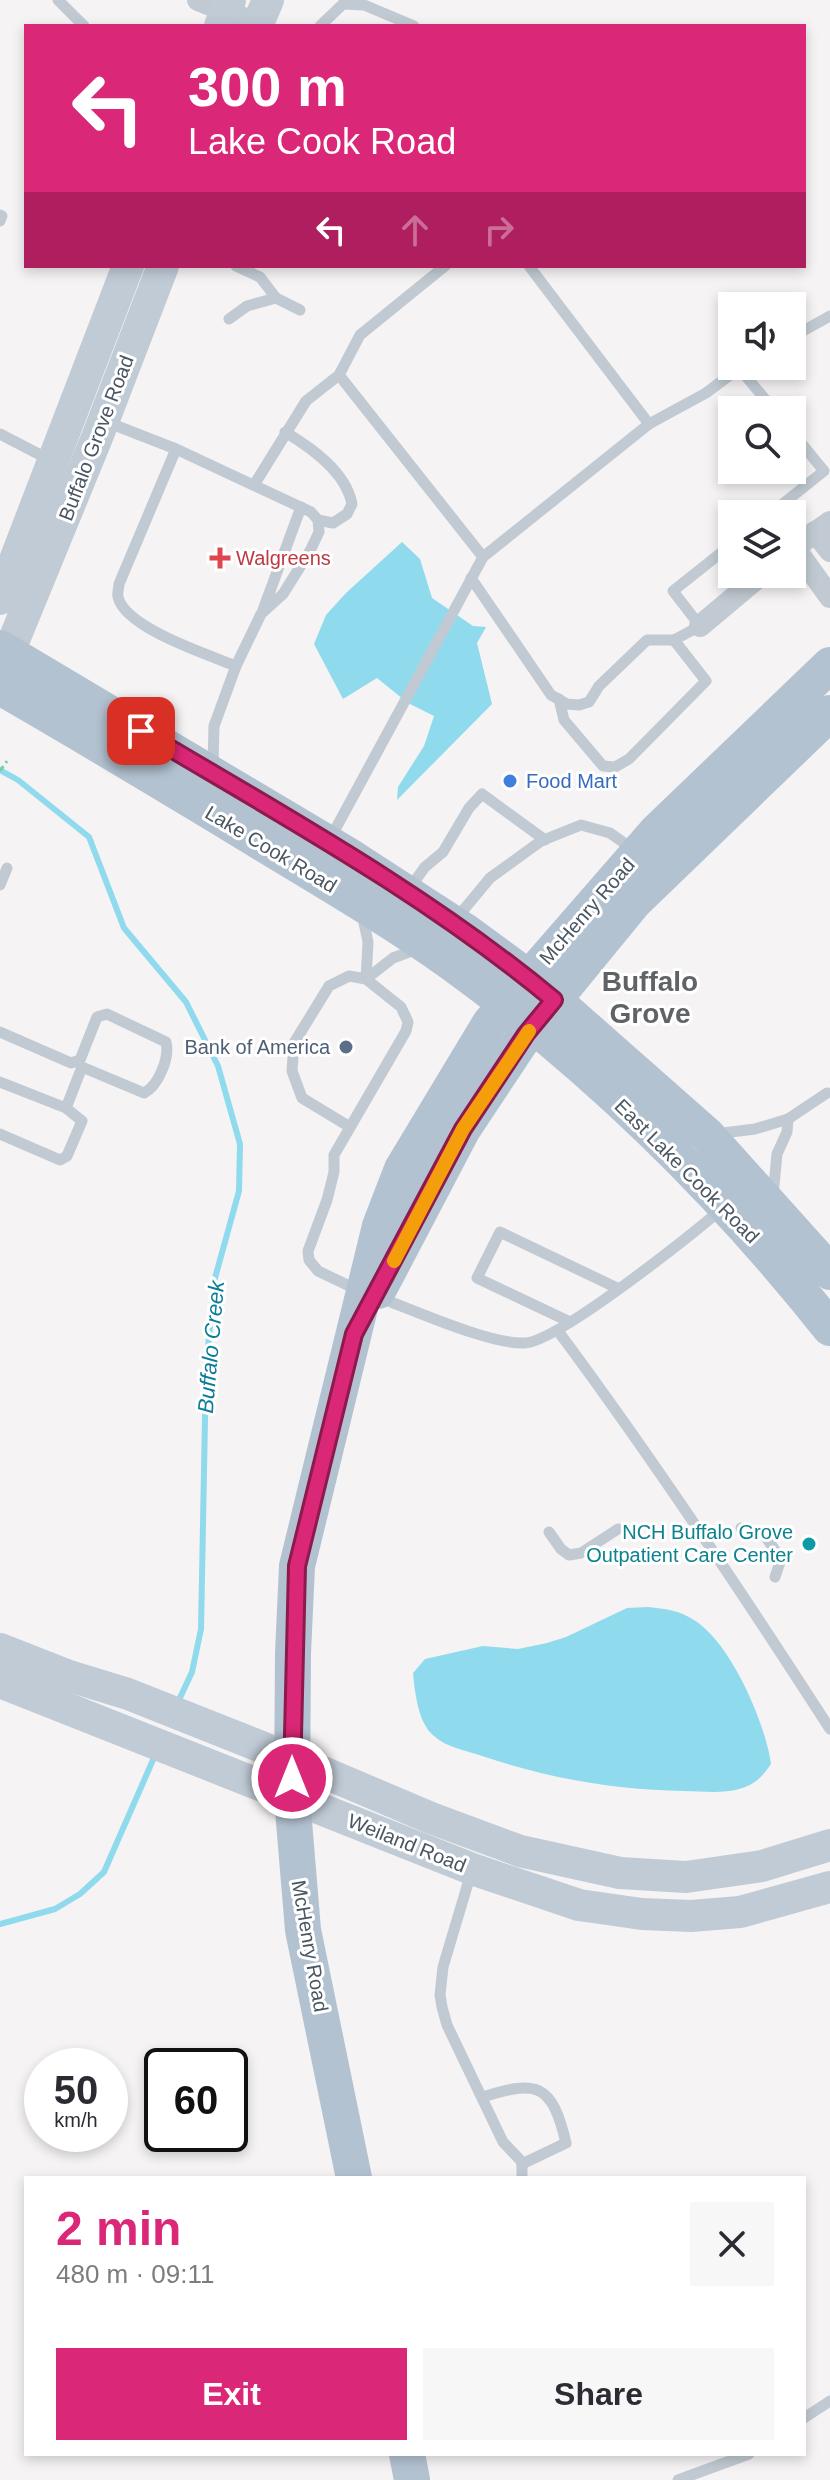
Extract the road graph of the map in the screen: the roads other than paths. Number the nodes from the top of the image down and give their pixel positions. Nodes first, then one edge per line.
1 (58, 0) edge
2 (218, 9) edge
3 (262, 19) edge
4 (82, 24) edge
5 (322, 24) edge
6 (409, 24) edge
7 (0, 215) edge
8 (0, 221) edge
9 (127, 268) edge
10 (162, 268) edge
11 (240, 268) edge
12 (443, 268) edge
13 (531, 268) edge
14 (276, 298) junction
15 (300, 310) dead end
16 (830, 316) edge
17 (229, 319) dead end
18 (806, 329) edge
19 (339, 375) junction
20 (724, 380) edge
21 (751, 380) edge
22 (763, 396) edge
23 (73, 408) junction
24 (104, 421) junction
25 (649, 424) junction
26 (285, 432) junction
27 (0, 434) edge
28 (176, 449) junction
29 (806, 449) edge
30 (53, 462) junction
31 (254, 485) junction
32 (788, 500) edge
33 (301, 507) junction
34 (318, 520) junction
35 (823, 527) edge
36 (806, 539) edge
37 (830, 551) edge
38 (718, 555) edge
39 (483, 557) junction
40 (806, 565) edge
41 (471, 578) junction
42 (745, 588) edge
43 (830, 597) edge
44 (11, 600) edge
45 (261, 614) junction
46 (700, 626) junction
47 (674, 640) junction
48 (830, 665) edge
49 (2, 666) edge
50 (236, 666) junction
51 (559, 699) junction
52 (830, 713) edge
53 (212, 774) junction
54 (545, 840) junction
55 (328, 843) junction
56 (638, 853) junction
57 (7, 868) dead end
58 (0, 885) edge
59 (407, 893) junction
60 (359, 901) junction
61 (453, 923) junction
62 (426, 946) junction
63 (366, 979) junction
64 (530, 1002) junction
65 (0, 1032) edge
66 (76, 1065) junction
67 (0, 1082) edge
68 (827, 1093) dead end
69 (66, 1108) junction
70 (788, 1119) junction
71 (350, 1127) junction
72 (0, 1134) edge
73 (707, 1135) junction
74 (726, 1205) junction
75 (772, 1206) junction
76 (830, 1272) edge
77 (617, 1288) junction
78 (370, 1294) junction
79 (570, 1322) junction
80 (830, 1328) edge
81 (558, 1331) junction
82 (741, 1528) dead end
83 (618, 1529) dead end
84 (549, 1532) dead end
85 (775, 1577) dead end
86 (0, 1649) edge
87 (0, 1682) edge
88 (830, 1729) edge
89 (292, 1759) junction
90 (292, 1798) junction
91 (830, 1845) edge
92 (472, 1869) junction
93 (830, 1887) edge
94 (483, 2097) junction
95 (522, 2164) junction
96 (354, 2176) edge
97 (522, 2176) edge
98 (830, 2401) edge
99 (806, 2417) edge
100 (407, 2456) edge
101 (744, 2456) edge
102 (412, 2480) edge
103 (678, 2480) edge

1 - 4 lane
2 - 3 street
5 - 6 lane
7 - 8 lane
9 - 23 main road, Buffalo Grove Road
10 - 24 main road, Buffalo Grove Road
11 - 14 lane
12 - 19 lane
13 - 25 lane
14 - 15 lane
14 - 17 lane
16 - 18 lane
19 - 26 lane
19 - 39 lane
20 - 25 lane
21 - 22 lane
23 - 24 main road
23 - 30 main road, Buffalo Grove Road
24 - 28 lane
24 - 44 main road, Buffalo Grove Road
25 - 39 lane
26 - 31 lane
26 - 34 lane
27 - 30 lane
28 - 31 lane
28 - 50 lane
29 - 32 lane
30 - 44 main road, Buffalo Grove Road
31 - 33 lane
33 - 34 lane
33 - 45 lane
34 - 45 lane
35 - 36 street
35 - 37 street
38 - 46 lane
39 - 41 lane
40 - 43 street
41 - 51 lane
41 - 55 lane
42 - 46 street
44 - 49 main road
45 - 50 lane
46 - 47 lane
47 - 51 lane
47 - 51 lane
48 - 56 main road, McHenry Road
49 - 53 main road, Lake Cook Road
49 - 60 main road, Lake Cook Road
50 - 53 lane
52 - 64 main road, McHenry Road
53 - 55 main road, Lake Cook Road
54 - 56 lane
54 - 59 lane
54 - 61 lane
55 - 59 main road, Lake Cook Road
56 - 64 main road, McHenry Road
57 - 58 lane
59 - 61 main road, Lake Cook Road
60 - 62 main road, Lake Cook Road
60 - 63 lane
61 - 64 main road, Lake Cook Road
62 - 63 lane
62 - 64 main road, Lake Cook Road
63 - 71 lane
63 - 71 lane
64 - 73 main road, East Lake Cook Road
64 - 74 main road, East Lake Cook Road
64 - 78 main road, McHenry Road
65 - 66 lane
66 - 66 lane
66 - 69 lane
67 - 69 lane
68 - 70 lane
69 - 72 lane
70 - 73 lane
70 - 75 lane
71 - 78 lane
73 - 75 main road, East Lake Cook Road
74 - 77 lane
74 - 80 main road, East Lake Cook Road
75 - 76 main road, East Lake Cook Road
77 - 79 lane
77 - 79 lane
78 - 81 lane
78 - 89 main road, McHenry Road
79 - 81 lane
81 - 88 lane
82 - 85 lane
83 - 84 lane
86 - 89 main road, Weiland Road
87 - 90 main road, Weiland Road
89 - 90 main road, McHenry Road
89 - 91 main road, Weiland Road
90 - 92 main road, Weiland Road
90 - 96 main road, McHenry Road
92 - 93 main road, Weiland Road
92 - 94 lane
94 - 95 lane
94 - 95 lane
95 - 97 lane
98 - 99 lane
100 - 102 main road
101 - 103 lane

